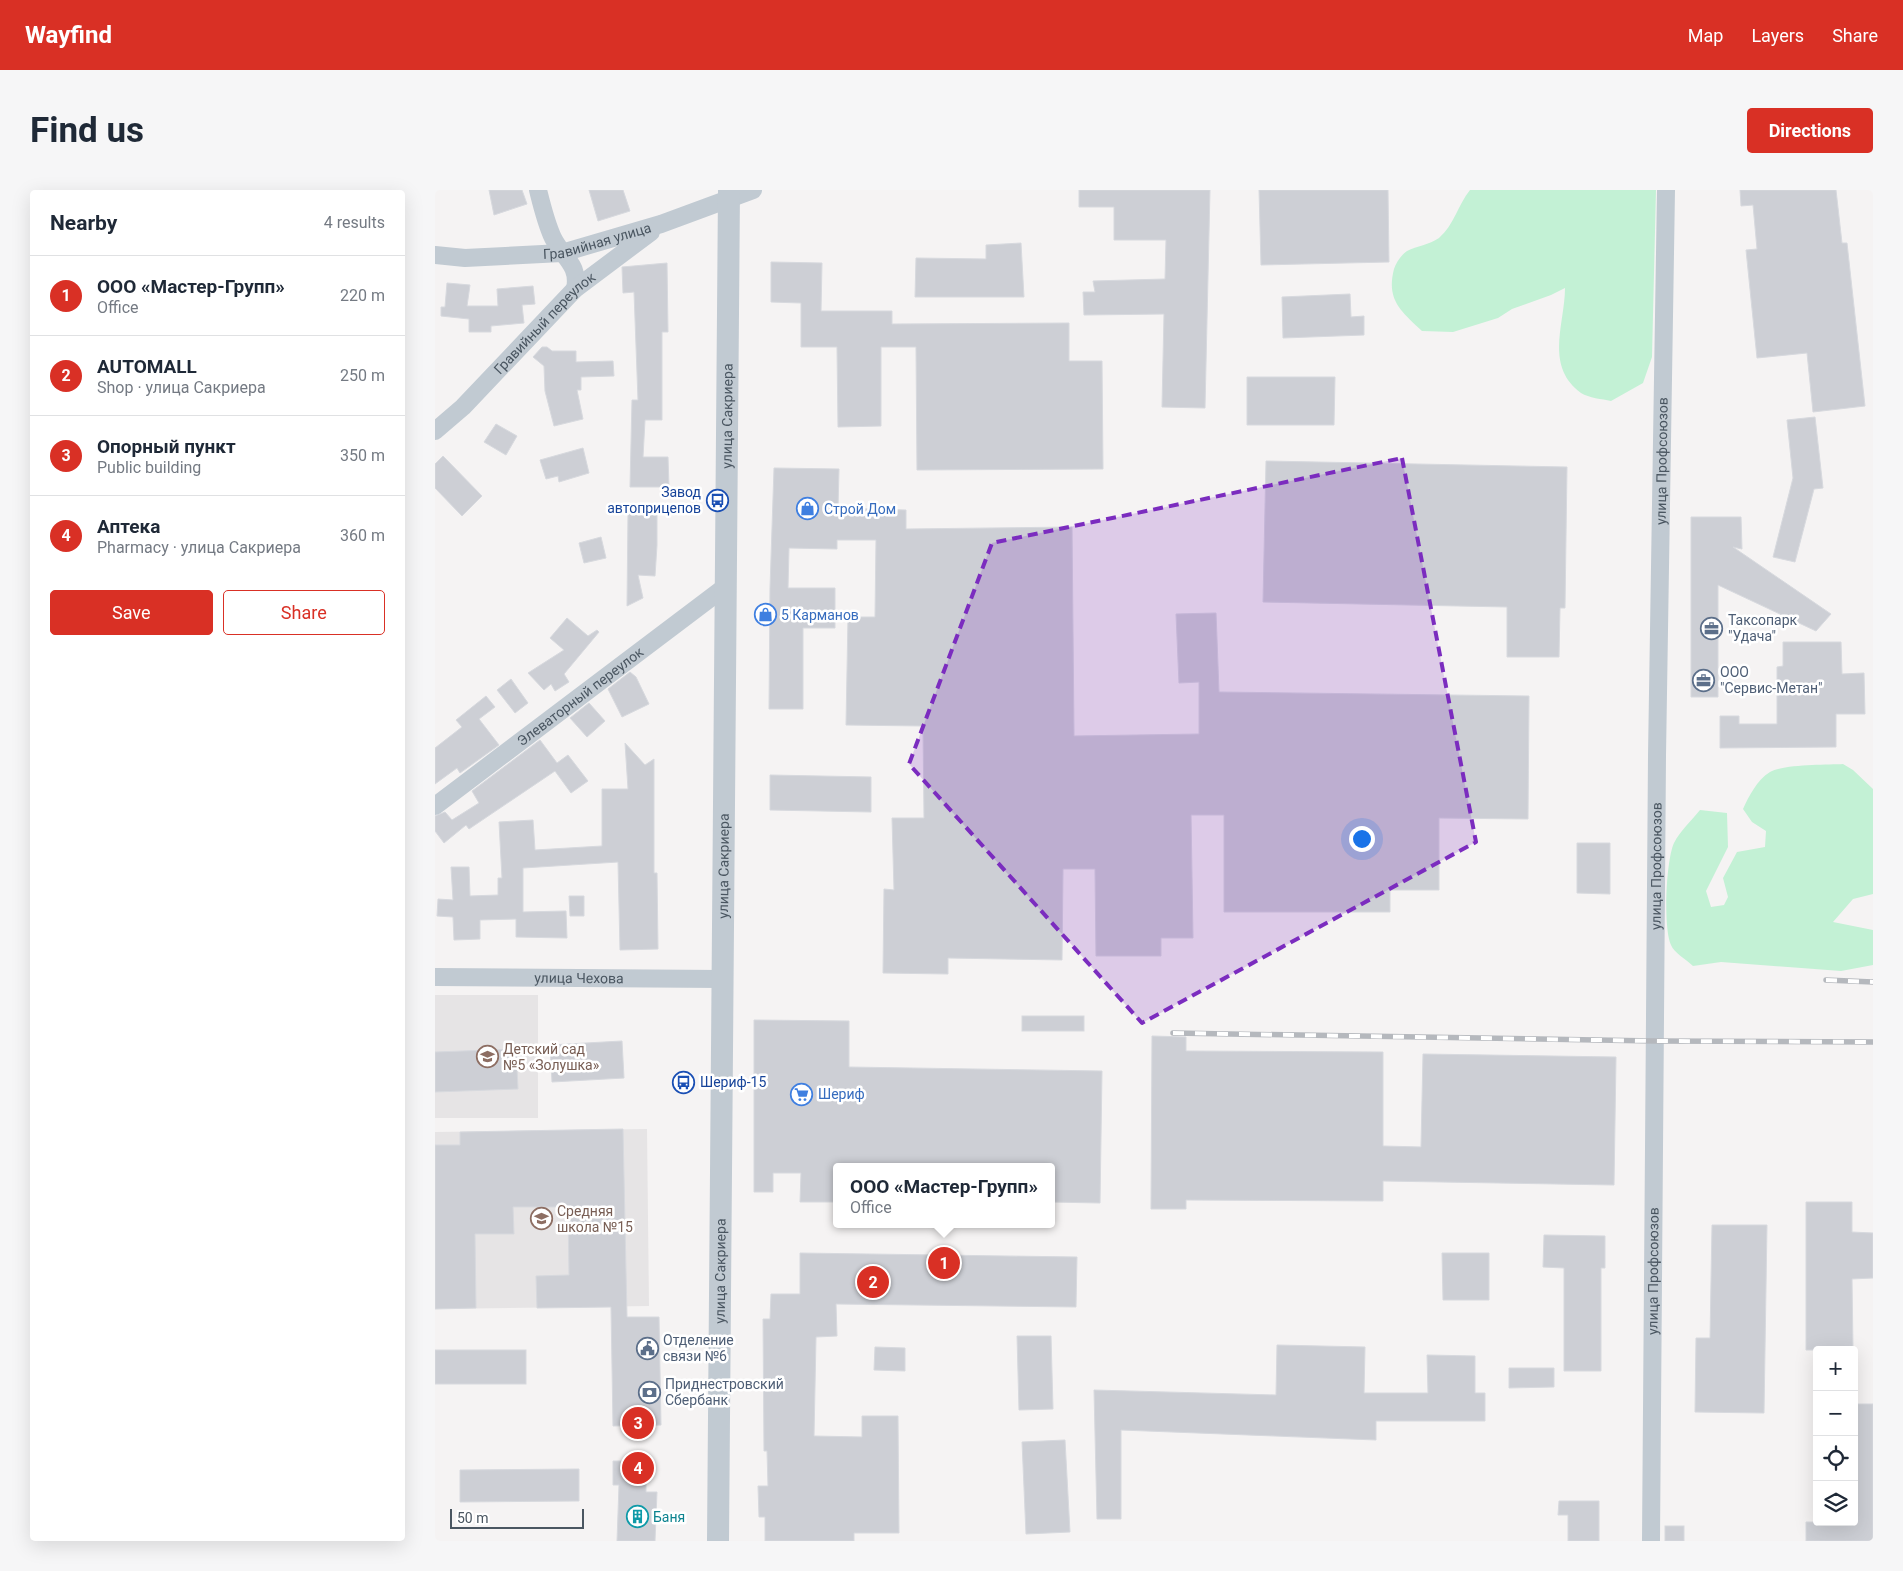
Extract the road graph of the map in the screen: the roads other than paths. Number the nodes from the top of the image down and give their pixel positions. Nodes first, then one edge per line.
1 (538, 190) edge
2 (753, 190) edge
3 (1666, 190) edge
4 (728, 194) edge
5 (661, 224) junction
6 (562, 253) junction
7 (435, 255) edge
8 (575, 289) junction
9 (435, 431) edge
10 (725, 587) junction
11 (435, 806) edge
12 (435, 977) edge
13 (722, 979) junction
14 (718, 1541) edge
15 (1651, 1541) edge

1 - 6 street
2 - 4 street, Гравийная улица
3 - 15 street, улица Профсоюзов
4 - 5 street, Гравийная улица
4 - 10 street, улица Сакриера
5 - 6 street, Гравийная улица
5 - 8 street, Гравийный переулок
6 - 7 street, Гравийная улица
6 - 8 street
8 - 9 street, Гравийный переулок
10 - 11 street, Элеваторный переулок
10 - 13 street, улица Сакриера
12 - 13 street, улица Чехова
13 - 14 street, улица Сакриера

